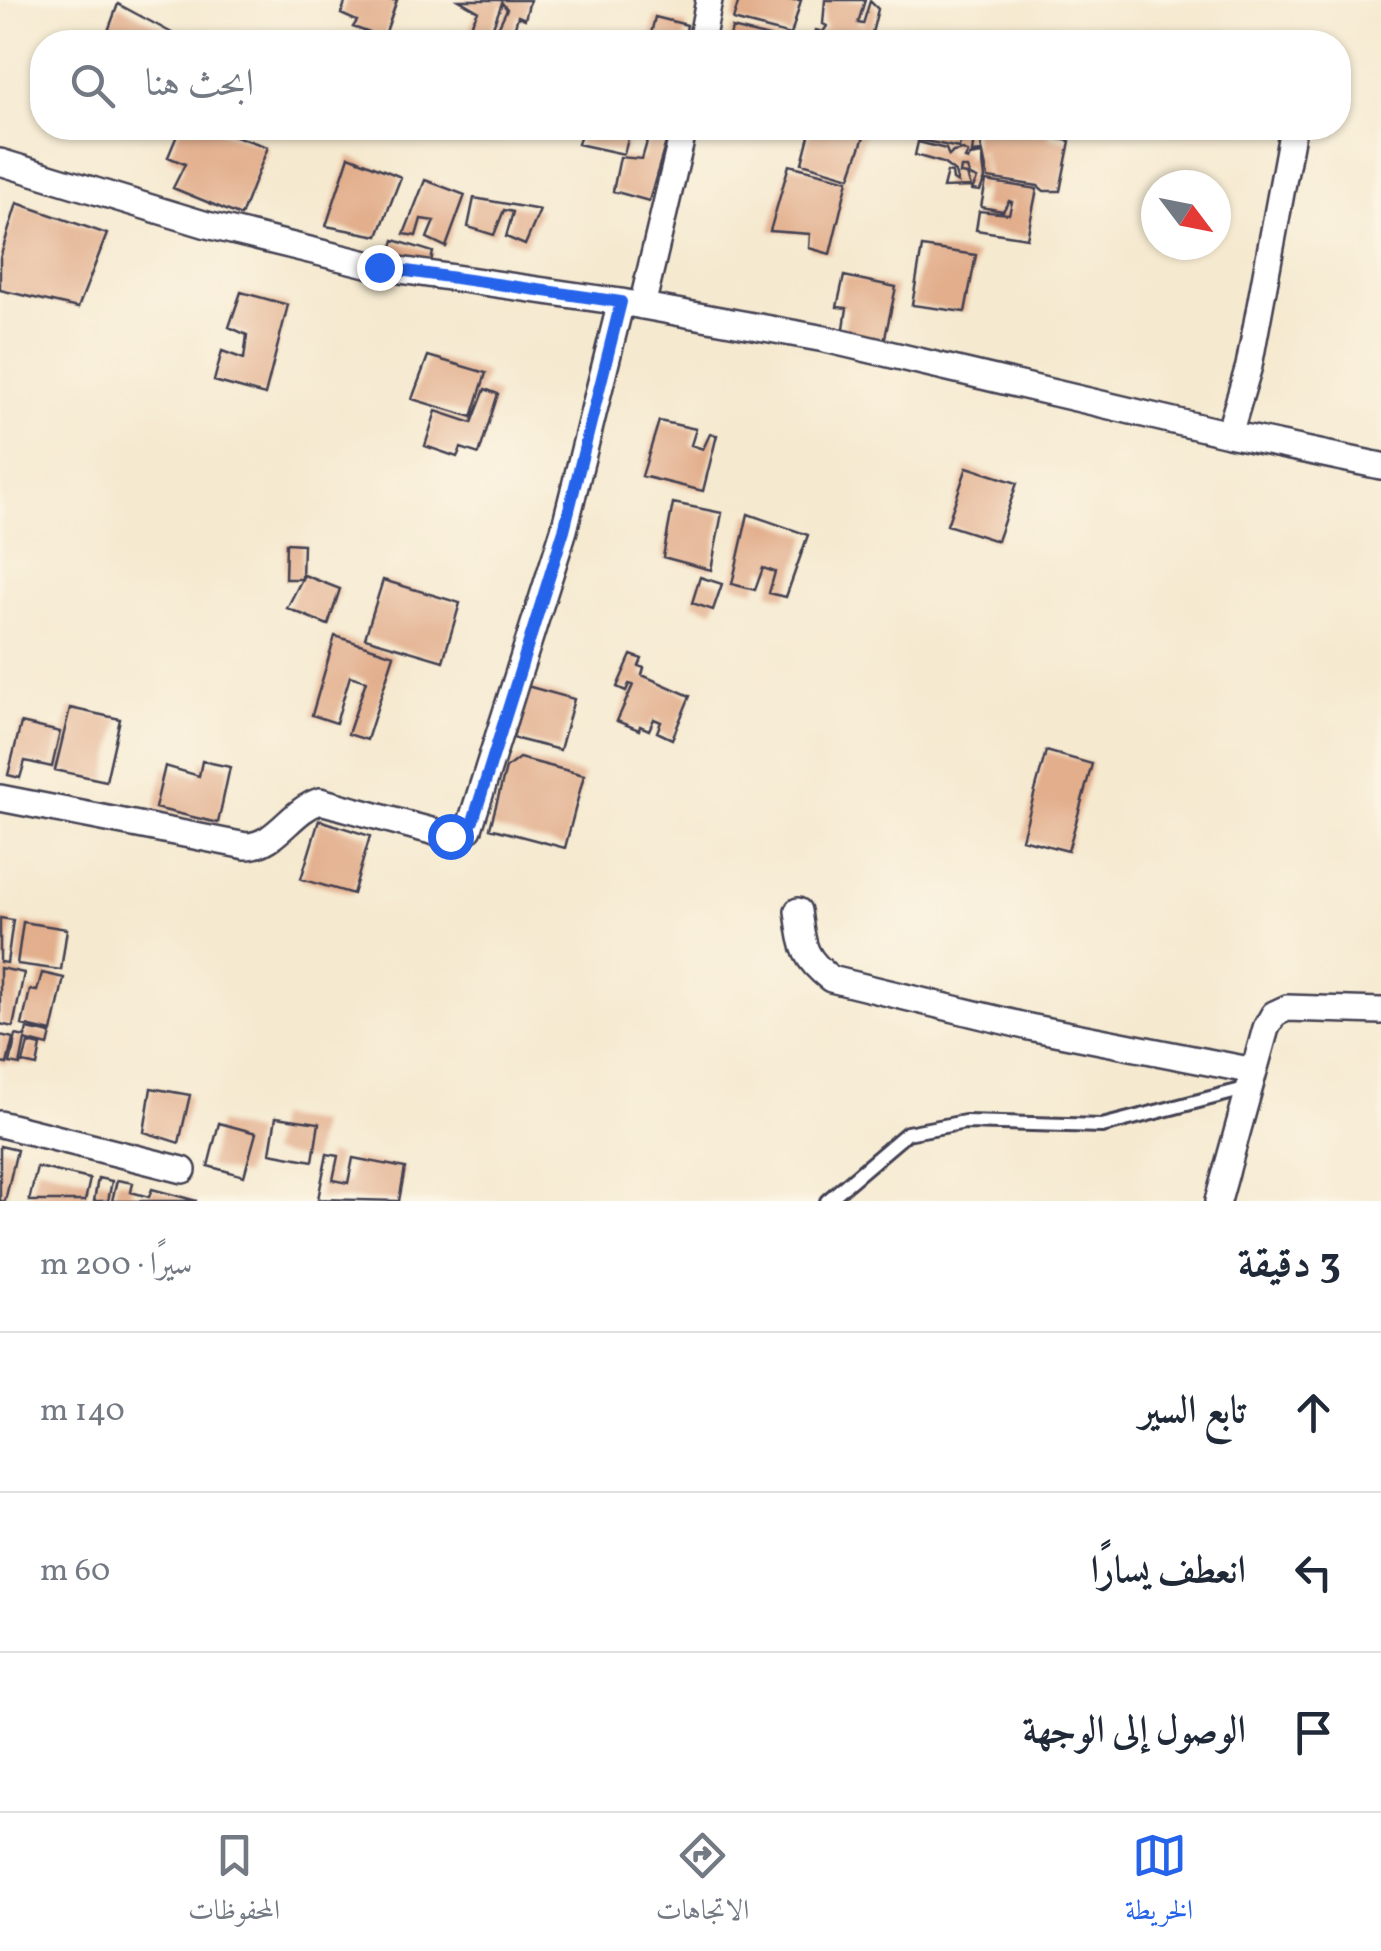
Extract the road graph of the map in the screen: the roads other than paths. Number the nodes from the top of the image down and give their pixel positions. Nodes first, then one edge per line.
1 (709, 0) edge
2 (703, 30) edge
3 (680, 140) edge
4 (1291, 140) edge
5 (0, 162) edge
6 (632, 304) junction
7 (1229, 434) junction
8 (1381, 466) edge
9 (0, 798) edge
10 (798, 911) dead end
11 (1381, 1011) edge
12 (1252, 1079) junction
13 (0, 1124) edge
14 (183, 1170) dead end
15 (826, 1201) edge
16 (1218, 1201) edge

1 - 2 street
3 - 6 street
4 - 7 street
5 - 6 street
6 - 7 street
6 - 9 street
7 - 8 street
10 - 12 street
11 - 12 street
12 - 15 lane
12 - 16 street
13 - 14 street

